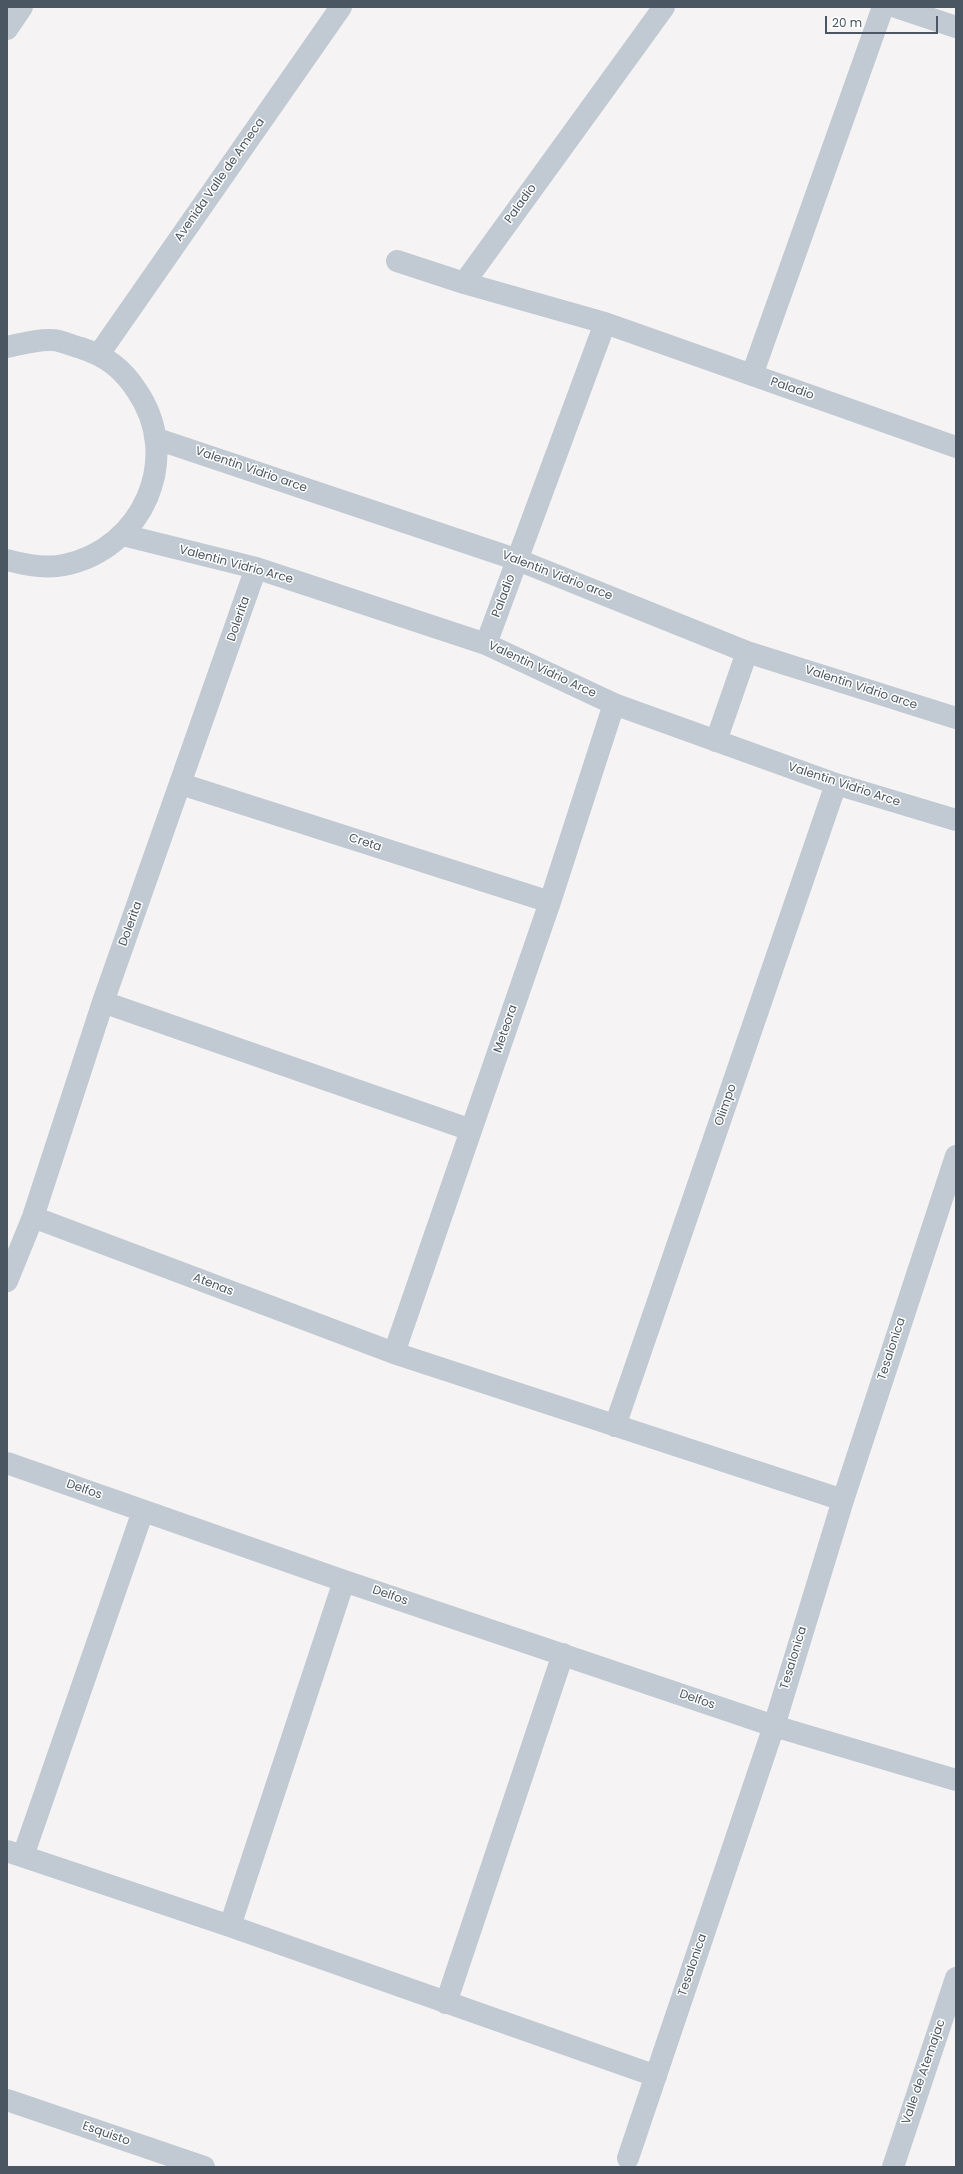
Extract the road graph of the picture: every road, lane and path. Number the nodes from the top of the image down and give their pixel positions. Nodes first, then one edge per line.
1 (22, 7) edge
2 (341, 7) edge
3 (664, 7) edge
4 (883, 7) edge
5 (896, 7) edge
6 (956, 27) edge
7 (7, 29) edge
8 (397, 260) dead end
9 (464, 283) junction
10 (605, 323) junction
11 (7, 347) edge
12 (99, 354) junction
13 (752, 375) junction
14 (157, 439) junction
15 (956, 447) edge
16 (122, 535) junction
17 (7, 560) edge
18 (518, 560) junction
19 (256, 568) junction
20 (486, 644) junction
21 (747, 652) junction
22 (614, 704) junction
23 (956, 718) edge
24 (716, 741) junction
25 (181, 784) junction
26 (836, 784) junction
27 (956, 820) edge
28 (550, 902) junction
29 (103, 1002) junction
30 (471, 1130) junction
31 (956, 1156) edge
32 (33, 1217) junction
33 (7, 1281) edge
34 (394, 1353) junction
35 (615, 1426) junction
36 (7, 1463) edge
37 (842, 1500) junction
38 (144, 1511) junction
39 (344, 1580) junction
40 (563, 1654) junction
41 (774, 1726) junction
42 (956, 1780) edge
43 (15, 1853) edge
44 (230, 1926) junction
45 (956, 1978) edge
46 (446, 2003) junction
47 (656, 2076) junction
48 (7, 2100) edge
49 (628, 2158) dead end
50 (168, 2161) edge
51 (204, 2167) edge
52 (893, 2167) edge

1 - 7 street
2 - 12 street, Avenida Valle de Ameca
3 - 9 street, Paladio
4 - 13 street
5 - 6 street
8 - 9 street
9 - 10 street, Paladio
10 - 13 street, Paladio
10 - 18 street, Paladio
11 - 12 street
12 - 14 street
13 - 15 street, Paladio
14 - 16 street
14 - 18 street, Valentin Vidrio arce
16 - 17 street
16 - 19 street, Valentin Vidrio Arce
18 - 20 street, Paladio
18 - 21 street, Valentin Vidrio arce
19 - 20 street, Valentin Vidrio Arce
19 - 25 street, Dolerita
20 - 22 street, Valentin Vidrio Arce
21 - 23 street, Valentin Vidrio arce
21 - 24 street
22 - 24 street, Valentin Vidrio Arce
22 - 28 street, Meteora
24 - 26 street, Valentin Vidrio Arce
25 - 28 street, Creta
25 - 29 street, Dolerita
26 - 27 street, Valentin Vidrio Arce
26 - 35 street, Olimpo
28 - 30 street, Meteora
29 - 30 street
29 - 32 street, Dolerita
30 - 34 street, Meteora
31 - 37 street, Tesalonica
32 - 33 street, Dolerita
32 - 34 street, Atenas
34 - 35 street, Atenas
35 - 37 street, Atenas
36 - 38 street, Delfos
37 - 41 street, Tesalonica
38 - 39 street, Delfos
38 - 43 street
39 - 40 street, Delfos
39 - 44 street
40 - 41 street, Delfos
40 - 46 street
41 - 42 street, Delfos
41 - 47 street, Tesalonica
43 - 44 street
44 - 46 street
45 - 52 street, Valle de Atemajac
46 - 47 street
47 - 49 street, Tesalonica
48 - 50 street, Esquisto
50 - 51 street, Esquisto

